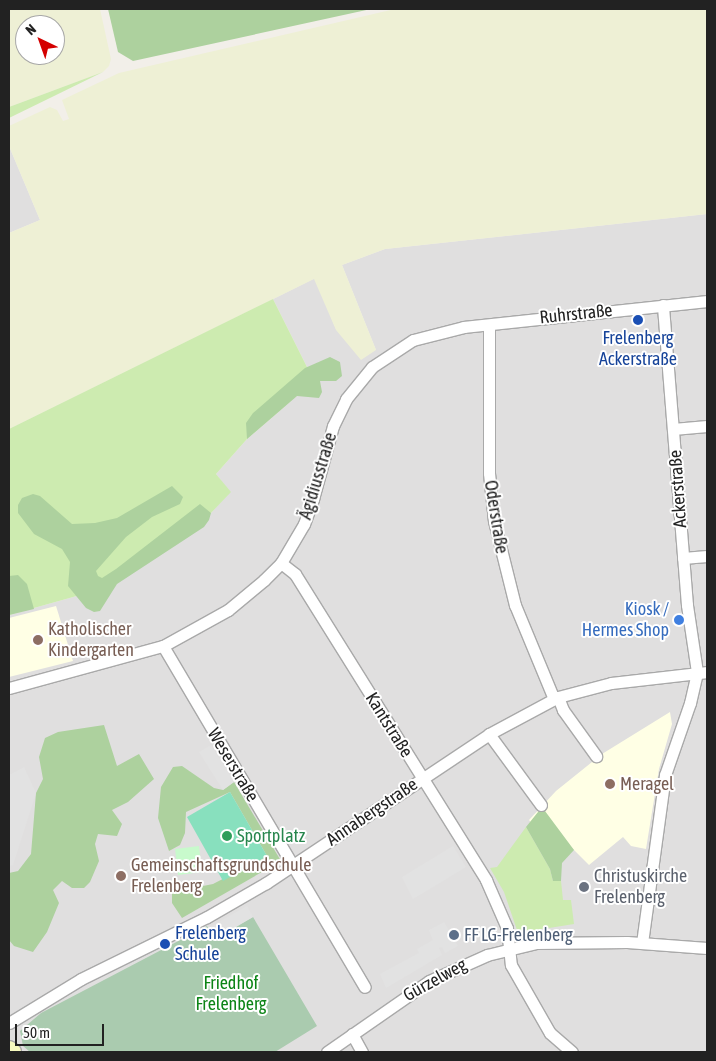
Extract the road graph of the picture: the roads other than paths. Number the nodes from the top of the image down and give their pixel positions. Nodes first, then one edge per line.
1 (707, 301) edge
2 (663, 305) junction
3 (489, 325) junction
4 (707, 426) edge
5 (673, 429) junction
6 (707, 556) edge
7 (683, 558) junction
8 (281, 563) junction
9 (163, 646) junction
10 (702, 672) edge
11 (9, 688) edge
12 (556, 698) junction
13 (489, 734) junction
14 (596, 756) dead end
15 (422, 778) junction
16 (541, 805) dead end
17 (293, 865) junction
18 (642, 943) junction
19 (707, 948) edge
20 (511, 949) junction
21 (365, 987) dead end
22 (9, 1022) edge
23 (352, 1034) junction
24 (9, 1049) edge
25 (13, 1052) edge
26 (327, 1052) edge
27 (362, 1052) edge
28 (572, 1052) edge

1 - 2 street, Ruhrstraße
2 - 3 street, Ruhrstraße
2 - 5 street, Ackerstraße
3 - 8 street, Ägidiusstraße
3 - 12 street, Oderstraße
4 - 5 street
5 - 7 street, Ackerstraße
6 - 7 street
7 - 10 street, Ackerstraße
8 - 9 street, Ägidiusstraße
8 - 15 street, Kantstraße
9 - 11 street, Ägidiusstraße
9 - 17 street, Weserstraße
10 - 12 street, Annabergstraße
10 - 18 street, Ackerstraße
12 - 13 street, Annabergstraße
12 - 14 street, Oderstraße
13 - 15 street, Annabergstraße
13 - 16 street
15 - 17 street, Annabergstraße
15 - 20 street, Kantstraße
17 - 21 street, Weserstraße
17 - 22 street, Annabergstraße
18 - 19 street, Gürzelweg
18 - 20 street, Gürzelweg
20 - 23 street, Gürzelweg
20 - 28 street, Kantstraße
23 - 26 street, Gürzelweg
23 - 27 street
24 - 25 main road

